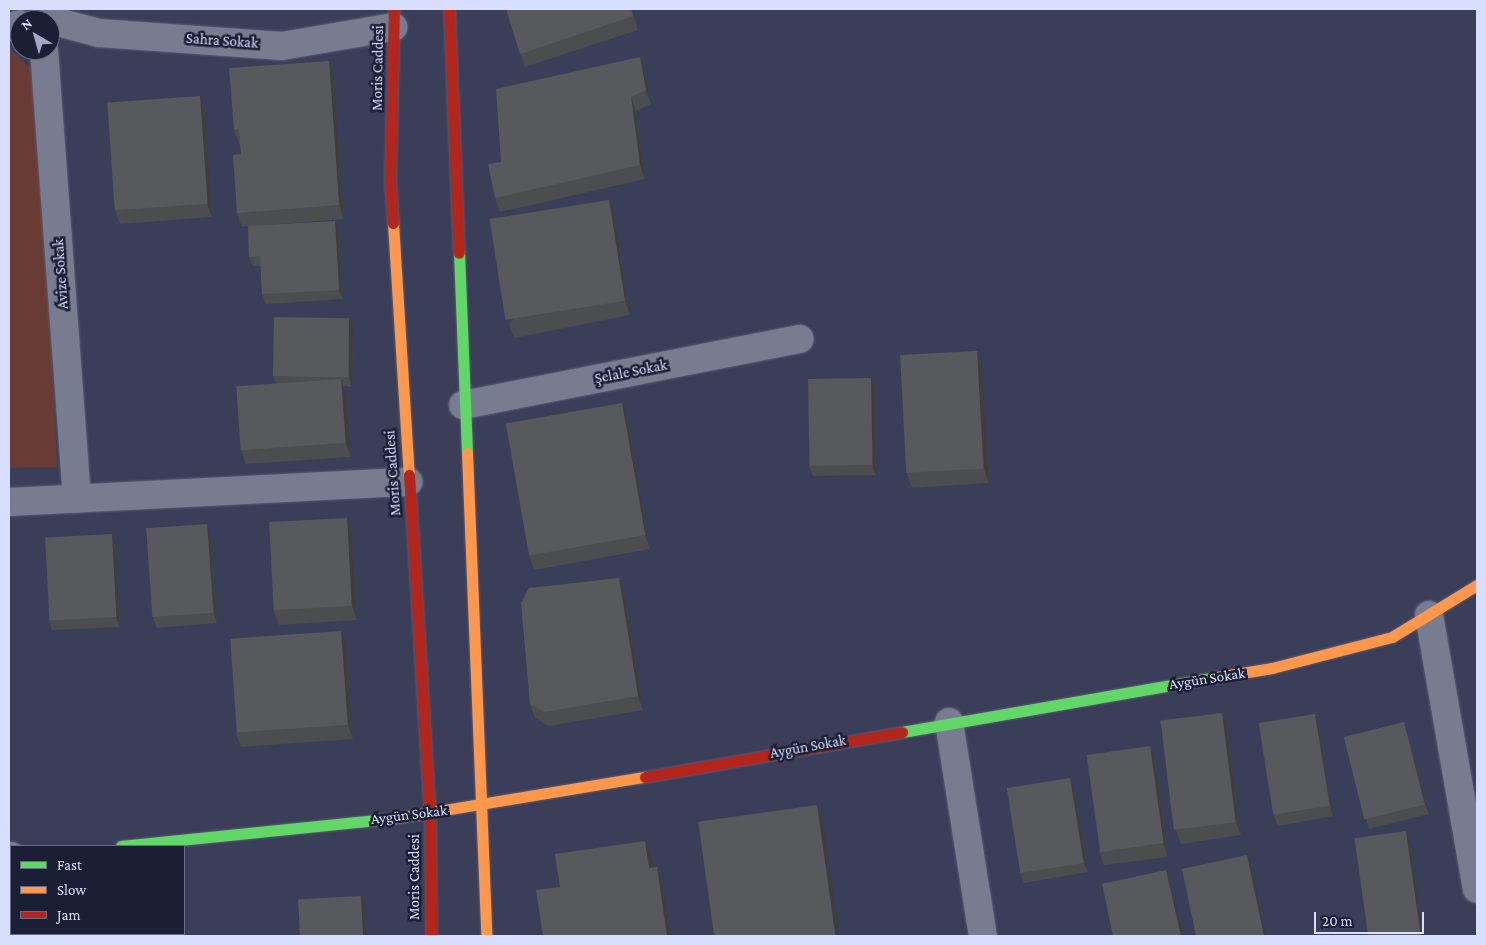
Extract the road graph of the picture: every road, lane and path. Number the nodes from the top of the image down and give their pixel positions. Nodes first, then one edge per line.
1 (449, 9) edge
2 (394, 18) edge
3 (60, 24) edge
4 (45, 60) edge
5 (800, 339) dead end
6 (463, 405) junction
7 (409, 482) junction
8 (78, 499) junction
9 (9, 502) edge
10 (1477, 585) edge
11 (1429, 615) junction
12 (949, 722) junction
13 (481, 805) junction
14 (430, 814) junction
15 (131, 845) edge
16 (1477, 889) edge
17 (430, 936) edge
18 (486, 936) edge
19 (983, 936) edge

1 - 6 street
2 - 3 street, Sahra Sokak
2 - 7 street, Moris Caddesi
4 - 8 street, Avize Sokak
5 - 6 street, Şelale Sokak
6 - 13 street
7 - 8 street
7 - 14 street, Moris Caddesi
8 - 9 street
10 - 11 street, Aygün Sokak
11 - 12 street, Aygün Sokak
11 - 16 street
12 - 13 street, Aygün Sokak
12 - 19 street
13 - 14 street, Aygün Sokak
13 - 18 street
14 - 15 street, Aygün Sokak
14 - 17 street, Moris Caddesi

